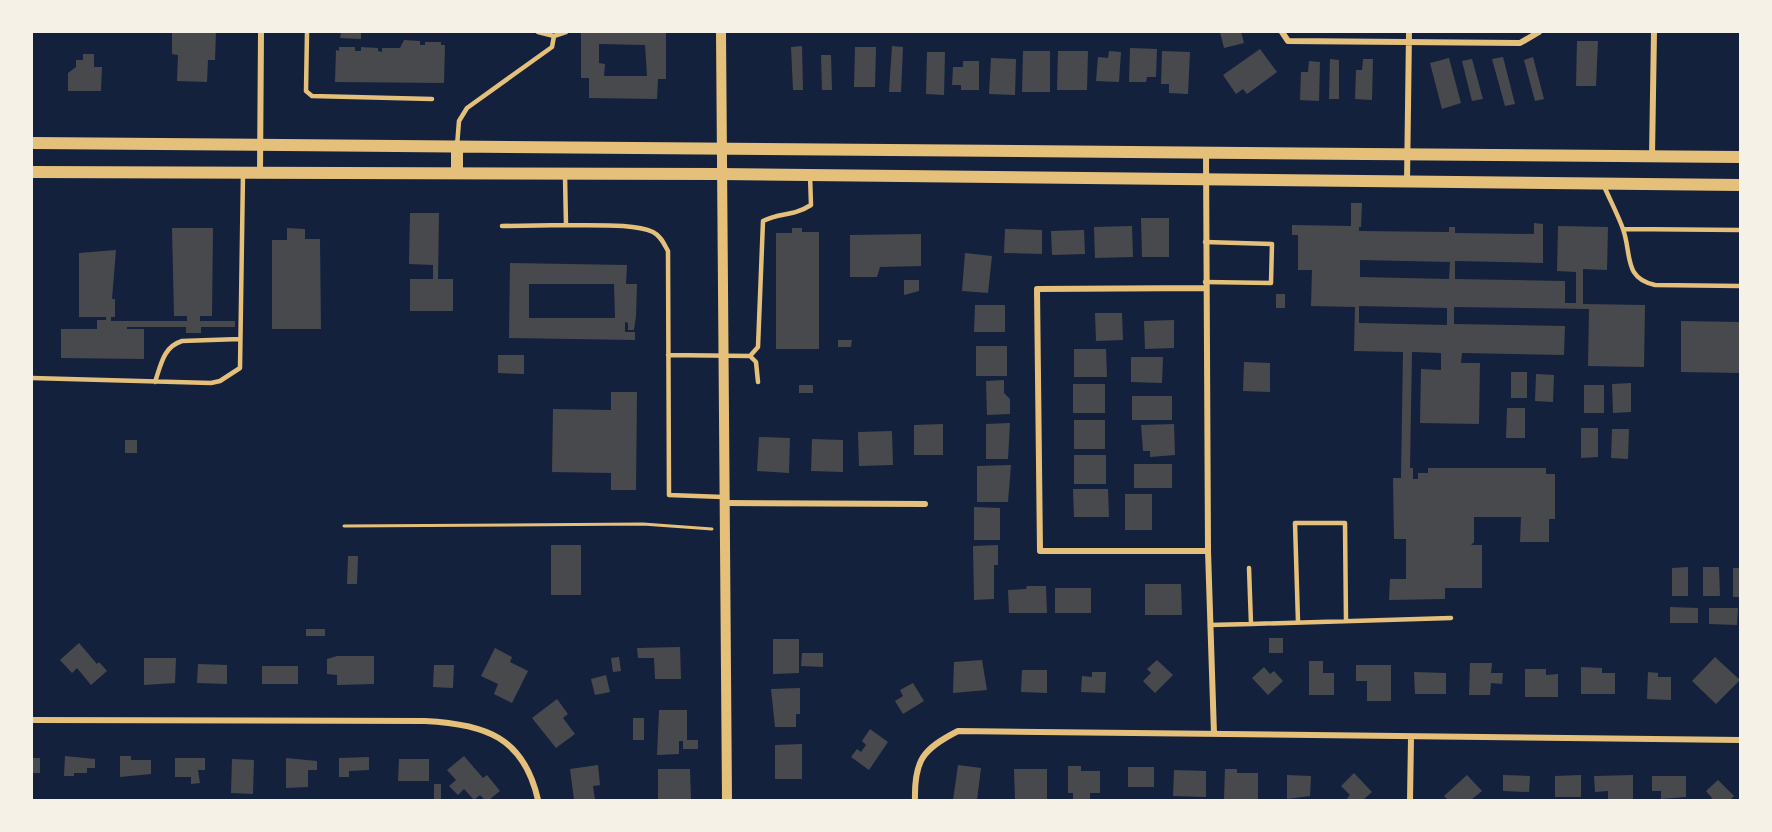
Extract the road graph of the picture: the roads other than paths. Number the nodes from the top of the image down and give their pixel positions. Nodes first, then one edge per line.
1 (261, 32) edge
2 (307, 32) edge
3 (538, 32) edge
4 (566, 32) edge
5 (721, 32) edge
6 (1282, 32) edge
7 (1408, 32) edge
8 (1539, 32) edge
9 (1654, 32) edge
10 (554, 36) junction
11 (1408, 43) junction
12 (432, 99) dead end
13 (32, 143) edge
14 (260, 144) junction
15 (457, 146) junction
16 (720, 148) junction
17 (1206, 152) junction
18 (1408, 154) junction
19 (1652, 156) junction
20 (1740, 157) edge
21 (32, 172) edge
22 (243, 173) junction
23 (260, 173) junction
24 (457, 173) junction
25 (565, 173) junction
26 (720, 174) junction
27 (810, 175) junction
28 (1206, 181) junction
29 (1407, 182) junction
30 (1604, 184) junction
31 (1740, 186) edge
32 (567, 225) junction
33 (502, 226) dead end
34 (1623, 229) junction
35 (1740, 230) edge
36 (1205, 242) junction
37 (1205, 285) junction
38 (1740, 286) edge
39 (240, 339) junction
40 (669, 355) junction
41 (722, 356) junction
42 (750, 356) junction
43 (32, 378) edge
44 (155, 382) junction
45 (758, 382) dead end
46 (723, 500) junction
47 (925, 504) dead end
48 (1208, 551) junction
49 (1249, 568) dead end
50 (1451, 618) dead end
51 (1346, 621) junction
52 (1298, 622) junction
53 (1251, 624) junction
54 (1210, 625) junction
55 (32, 720) edge
56 (1214, 734) junction
57 (1412, 738) junction
58 (1740, 740) edge
59 (538, 801) edge
60 (727, 801) edge
61 (915, 801) edge
62 (1410, 801) edge

1 - 14 street
2 - 12 lane
3 - 10 lane
4 - 10 lane
5 - 16 street
6 - 11 street
7 - 11 street
8 - 11 street
9 - 19 street
10 - 15 lane
11 - 18 street
13 - 14 main road
14 - 15 main road
14 - 23 street
15 - 16 main road
15 - 24 main road
16 - 17 main road
16 - 26 street
17 - 18 main road
17 - 28 street
18 - 19 main road
18 - 29 street
19 - 20 main road
21 - 22 main road
22 - 23 main road
22 - 39 lane
23 - 24 main road
24 - 25 main road
25 - 26 main road
25 - 32 lane
26 - 27 main road
26 - 41 street
27 - 28 main road
27 - 42 lane
28 - 29 main road
28 - 36 street
29 - 30 main road
30 - 31 main road
30 - 34 lane
32 - 33 lane
32 - 40 lane
34 - 35 lane
34 - 38 lane
36 - 37 street
36 - 37 lane
37 - 48 street
37 - 48 street
39 - 44 lane
39 - 44 lane
40 - 41 lane
40 - 46 lane
41 - 42 lane
41 - 46 street
42 - 45 lane
43 - 44 lane
46 - 47 street
46 - 60 street
48 - 54 street
49 - 53 lane
50 - 51 lane
51 - 52 lane
51 - 52 lane
52 - 53 lane
53 - 54 lane
54 - 56 street
55 - 59 street
56 - 57 street
56 - 61 street
57 - 58 street
57 - 62 street

